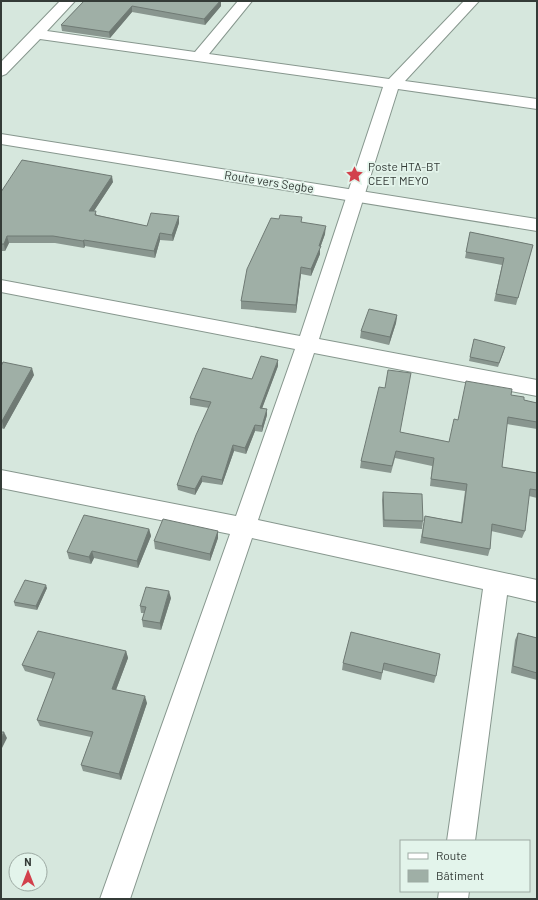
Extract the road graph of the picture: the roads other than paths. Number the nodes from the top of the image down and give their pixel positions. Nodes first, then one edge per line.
1 (68, 1) edge
2 (245, 1) edge
3 (472, 1) edge
4 (36, 34) junction
5 (199, 56) junction
6 (1, 71) edge
7 (392, 85) junction
8 (537, 104) edge
9 (1, 139) edge
10 (355, 196) junction
11 (537, 225) edge
12 (1, 286) edge
13 (307, 344) junction
14 (537, 388) edge
15 (4, 486) edge
16 (244, 526) junction
17 (496, 582) junction
18 (537, 591) edge
19 (461, 840) edge
20 (115, 899) edge

1 - 4 street
2 - 5 street
3 - 7 street
4 - 5 street
4 - 6 street
5 - 7 street
7 - 8 street
7 - 10 street
9 - 10 street, Route vers Segbe
10 - 11 street, Route vers Segbe
10 - 13 street
12 - 13 street
13 - 14 street
13 - 16 street
15 - 16 street
16 - 17 street
16 - 20 street
17 - 18 street
17 - 19 street

